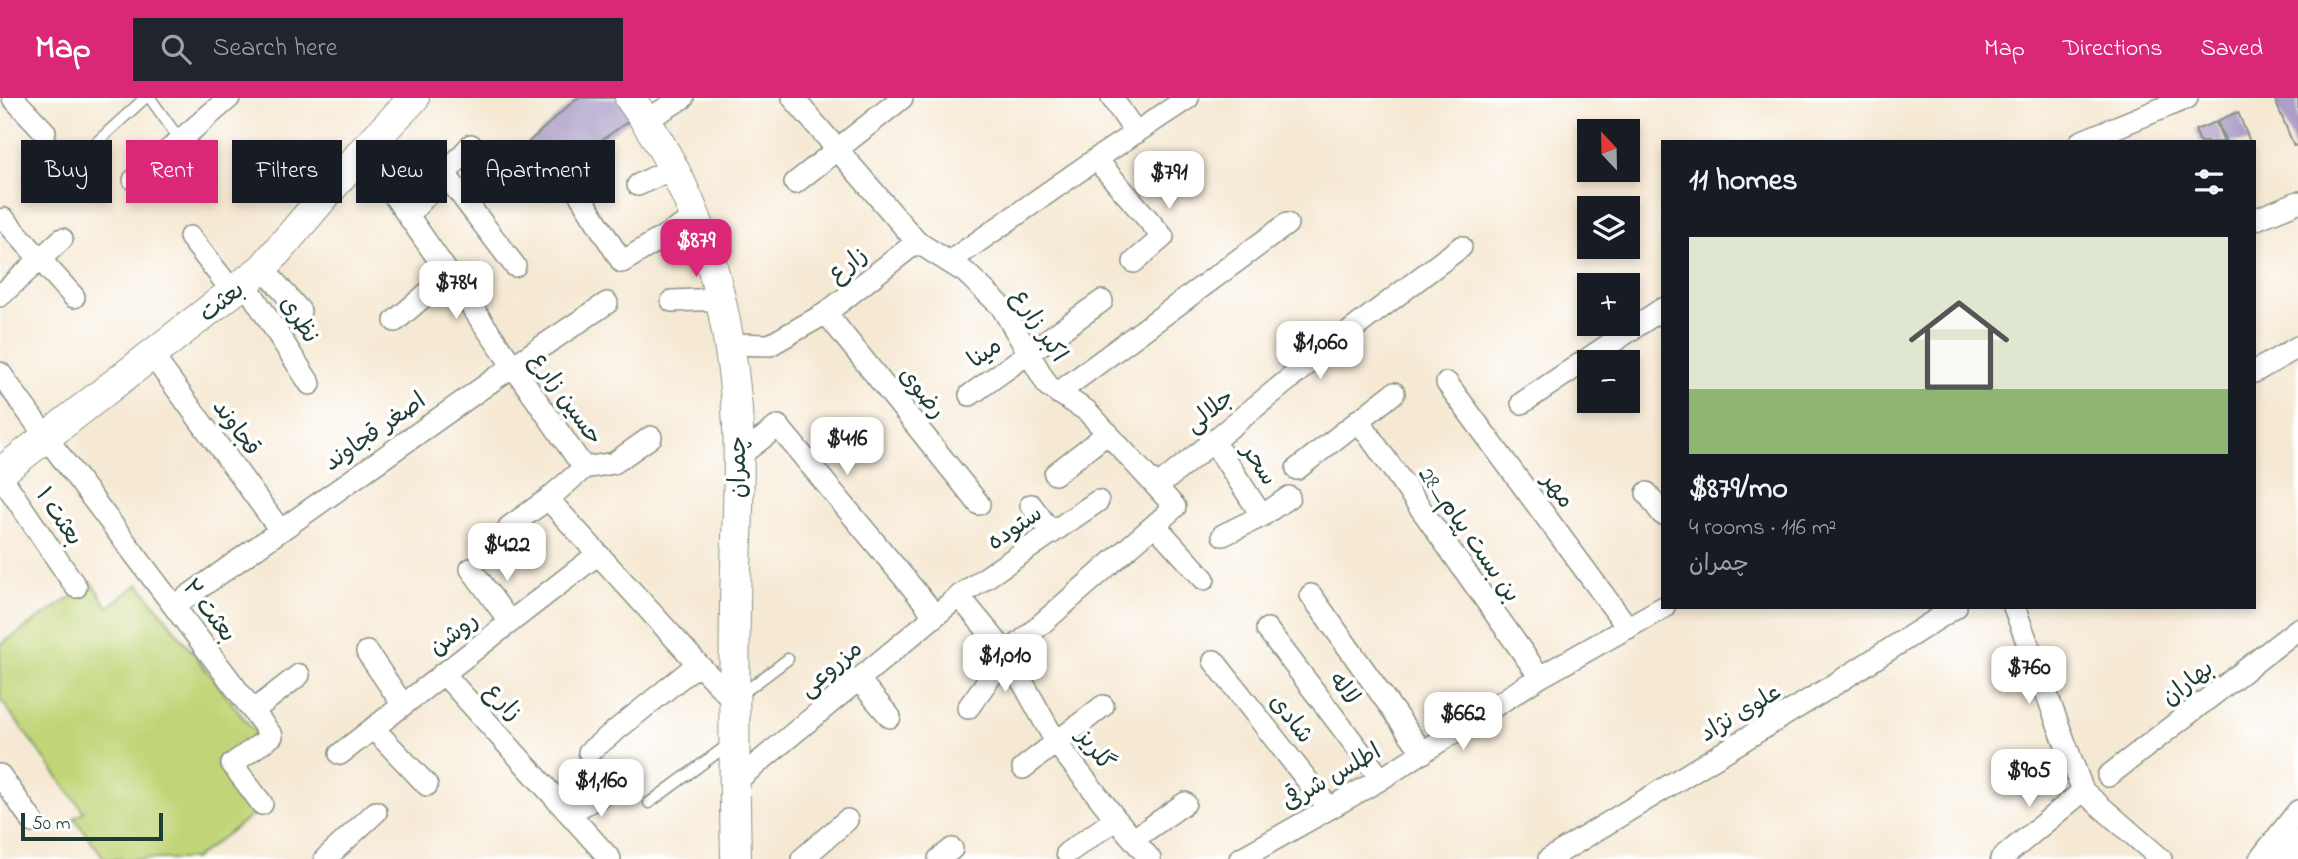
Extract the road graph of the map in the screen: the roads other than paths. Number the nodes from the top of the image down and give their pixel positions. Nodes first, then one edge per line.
1 (13, 98) edge
2 (148, 98) edge
3 (229, 98) edge
4 (414, 98) edge
5 (683, 98) edge
6 (793, 98) edge
7 (902, 98) edge
8 (1112, 98) edge
9 (2186, 98) edge
10 (1178, 101) edge
11 (638, 109) edge
12 (45, 132) dead end
13 (1136, 133) junction
14 (100, 140) edge
15 (180, 140) joint
16 (374, 140) edge
17 (2085, 140) edge
18 (837, 149) junction
19 (461, 157) edge
20 (356, 159) edge
21 (1096, 159) junction
22 (675, 167) junction
23 (447, 173) edge
24 (447, 175) edge
25 (795, 183) dead end
26 (638, 185) dead end
27 (2298, 202) edge
28 (399, 203) edge
29 (420, 203) edge
30 (585, 203) edge
31 (408, 216) junction
32 (696, 217) junction
33 (4, 219) dead end
34 (2256, 219) edge
35 (1287, 224) dead end
36 (190, 237) dead end
37 (62, 239) dead end
38 (917, 242) junction
39 (1461, 247) dead end
40 (41, 258) junction
41 (949, 262) junction
42 (1134, 262) dead end
43 (515, 266) dead end
44 (449, 275) junction
45 (247, 281) junction
46 (0, 296) edge
47 (74, 297) dead end
48 (722, 299) junction
49 (672, 301) dead end
50 (1102, 301) dead end
51 (607, 303) dead end
52 (1661, 310) edge
53 (300, 311) dead end
54 (827, 313) junction
55 (395, 320) dead end
56 (729, 344) junction
57 (2298, 347) edge
58 (1029, 353) junction
59 (152, 355) junction
60 (513, 366) junction
61 (2256, 371) edge
62 (0, 373) edge
63 (1447, 383) dead end
64 (310, 384) dead end
65 (1058, 393) junction
66 (1394, 393) dead end
67 (970, 394) dead end
68 (1522, 403) dead end
69 (1358, 421) junction
70 (1108, 433) junction
71 (46, 437) junction
72 (651, 437) dead end
73 (1213, 441) junction
74 (738, 457) junction
75 (584, 468) junction
76 (1297, 469) dead end
77 (0, 474) edge
78 (1055, 474) dead end
79 (1157, 486) junction
80 (1647, 493) dead end
81 (1289, 497) dead end
82 (548, 499) junction
83 (1098, 501) dead end
84 (979, 504) dead end
85 (1031, 505) dead end
86 (1661, 513) edge
87 (1262, 516) junction
88 (1155, 524) junction
89 (509, 527) dead end
90 (280, 530) junction
91 (1052, 533) junction
92 (1223, 535) dead end
93 (598, 554) junction
94 (471, 569) dead end
95 (1204, 579) dead end
96 (76, 587) dead end
97 (1311, 595) dead end
98 (960, 596) junction
99 (174, 606) junction
100 (1661, 609) edge
101 (1953, 609) edge
102 (2015, 609) edge
103 (933, 617) junction
104 (510, 622) junction
105 (1628, 628) junction
106 (1267, 629) dead end
107 (2298, 629) edge
108 (367, 652) dead end
109 (1007, 654) junction
110 (788, 659) dead end
111 (1214, 661) dead end
112 (698, 664) junction
113 (443, 673) junction
114 (299, 675) dead end
115 (1540, 677) junction
116 (858, 678) junction
117 (733, 700) junction
118 (403, 705) junction
119 (1103, 706) dead end
120 (968, 708) dead end
121 (253, 711) junction
122 (890, 717) dead end
123 (373, 728) junction
124 (734, 740) junction
125 (1058, 744) junction
126 (589, 752) dead end
127 (1423, 753) junction
128 (340, 754) dead end
129 (1023, 768) dead end
130 (0, 775) edge
131 (2108, 776) dead end
132 (1381, 779) junction
133 (735, 782) junction
134 (427, 785) dead end
135 (613, 789) dead end
136 (2083, 791) junction
137 (649, 803) dead end
138 (1185, 803) dead end
139 (262, 804) dead end
140 (1329, 808) junction
141 (2298, 811) edge
142 (376, 812) dead end
143 (569, 813) junction
144 (847, 820) dead end
145 (1116, 820) junction
146 (33, 822) dead end
147 (1134, 839) junction
148 (2298, 845) edge
149 (1067, 853) dead end
150 (325, 859) edge
151 (610, 859) edge
152 (736, 859) edge
153 (802, 859) edge
154 (1150, 859) edge
155 (1240, 859) edge
156 (1549, 859) edge
157 (2001, 859) edge
158 (2161, 859) edge
159 (2260, 859) edge
160 (2286, 859) edge

1 - 12 street
2 - 14 lane
2 - 15 lane
3 - 15 street
4 - 16 street, بعثت
5 - 11 street
6 - 18 street, اکبر زارع
7 - 18 street
8 - 13 street
9 - 17 street
10 - 13 street
11 - 22 street, چمران
13 - 21 street
18 - 25 street
18 - 38 street, اکبر زارع
19 - 23 street
20 - 45 street, بعثت
21 - 41 street
21 - 42 street
22 - 26 street
22 - 32 street, چمران
24 - 43 street
27 - 34 street
28 - 31 street, حسین زارع
29 - 31 street
30 - 32 street
31 - 44 street, حسین زارع
32 - 48 street, چمران
33 - 40 street
35 - 65 street
36 - 45 street
37 - 40 street
38 - 41 street, اکبر زارع
38 - 54 street, زارع
39 - 73 street, جلالی
40 - 46 street
40 - 47 street
41 - 58 street, اکبر زارع
44 - 55 street
44 - 60 street, حسین زارع
45 - 53 street
45 - 59 street, بعثت
45 - 64 street, نظری
48 - 49 street
48 - 56 street, چمران
50 - 58 street, مینا
51 - 60 street, اصغر قجاوند
52 - 68 street
54 - 56 street, زارع
54 - 84 street, رضوی
56 - 74 street, چمران
57 - 61 street
58 - 65 street, اکبر زارع
58 - 67 street, مینا
59 - 71 street, بعثت
59 - 90 street, قجاوند
60 - 75 street, حسین زارع
60 - 90 street, اصغر قجاوند
62 - 71 street, بعثت ۲
63 - 105 street, مهر
65 - 70 street, اکبر زارع
66 - 69 street
69 - 76 street
69 - 115 street, بن بست پیام_28
70 - 78 street
70 - 79 street, اکبر زارع
71 - 77 street, بعثت
71 - 99 street, بعثت ۲
72 - 75 street
73 - 79 street, جلالی
73 - 87 street, سحر
74 - 103 street
74 - 117 street, چمران
75 - 82 street
77 - 96 street, بعثت ۱
79 - 88 street, اکبر زارع
80 - 86 street
81 - 87 street
82 - 89 street
82 - 93 street
83 - 91 street, ستوده
85 - 91 street
87 - 92 street
88 - 95 street
88 - 109 street
90 - 99 street, اصغر قجاوند
91 - 98 street, ستوده
93 - 104 street, روشن
93 - 112 street
94 - 104 street
97 - 127 street
98 - 103 street, مزروعی
98 - 109 street, گلریز
99 - 121 street, بعثت ۲
100 - 105 street, اطلس شرقی
101 - 156 street, علوی نژاد
102 - 136 street
103 - 116 street, مزروعی
104 - 113 street, روشن
105 - 115 street, اطلس شرقی
106 - 132 street, لاله
107 - 131 street, بهاران
108 - 118 street
109 - 120 street
109 - 125 street, گلریز
110 - 117 lane
111 - 140 street, شادی
112 - 117 street
112 - 126 street
113 - 118 street, روشن
113 - 143 street, زارع
114 - 121 street
115 - 127 street, اطلس شرقی
116 - 122 street
116 - 133 street, مزروعی
117 - 124 street, چمران
118 - 123 street, روشن
119 - 125 street
121 - 139 street, بعثت ۲
123 - 128 street, روشن
123 - 134 street
124 - 133 street, چمران
124 - 137 lane
125 - 129 street
125 - 145 street, گلریز
127 - 132 street, اطلس شرقی
130 - 146 street
132 - 140 street, اطلس شرقی
133 - 152 street, چمران
135 - 143 street
136 - 157 street
136 - 158 street
138 - 147 street
140 - 155 street, اطلس شرقی
141 - 159 street
142 - 150 street
143 - 151 street, زارع
144 - 153 street
145 - 147 street, گلریز
145 - 149 street
147 - 154 street, گلریز
148 - 160 street

